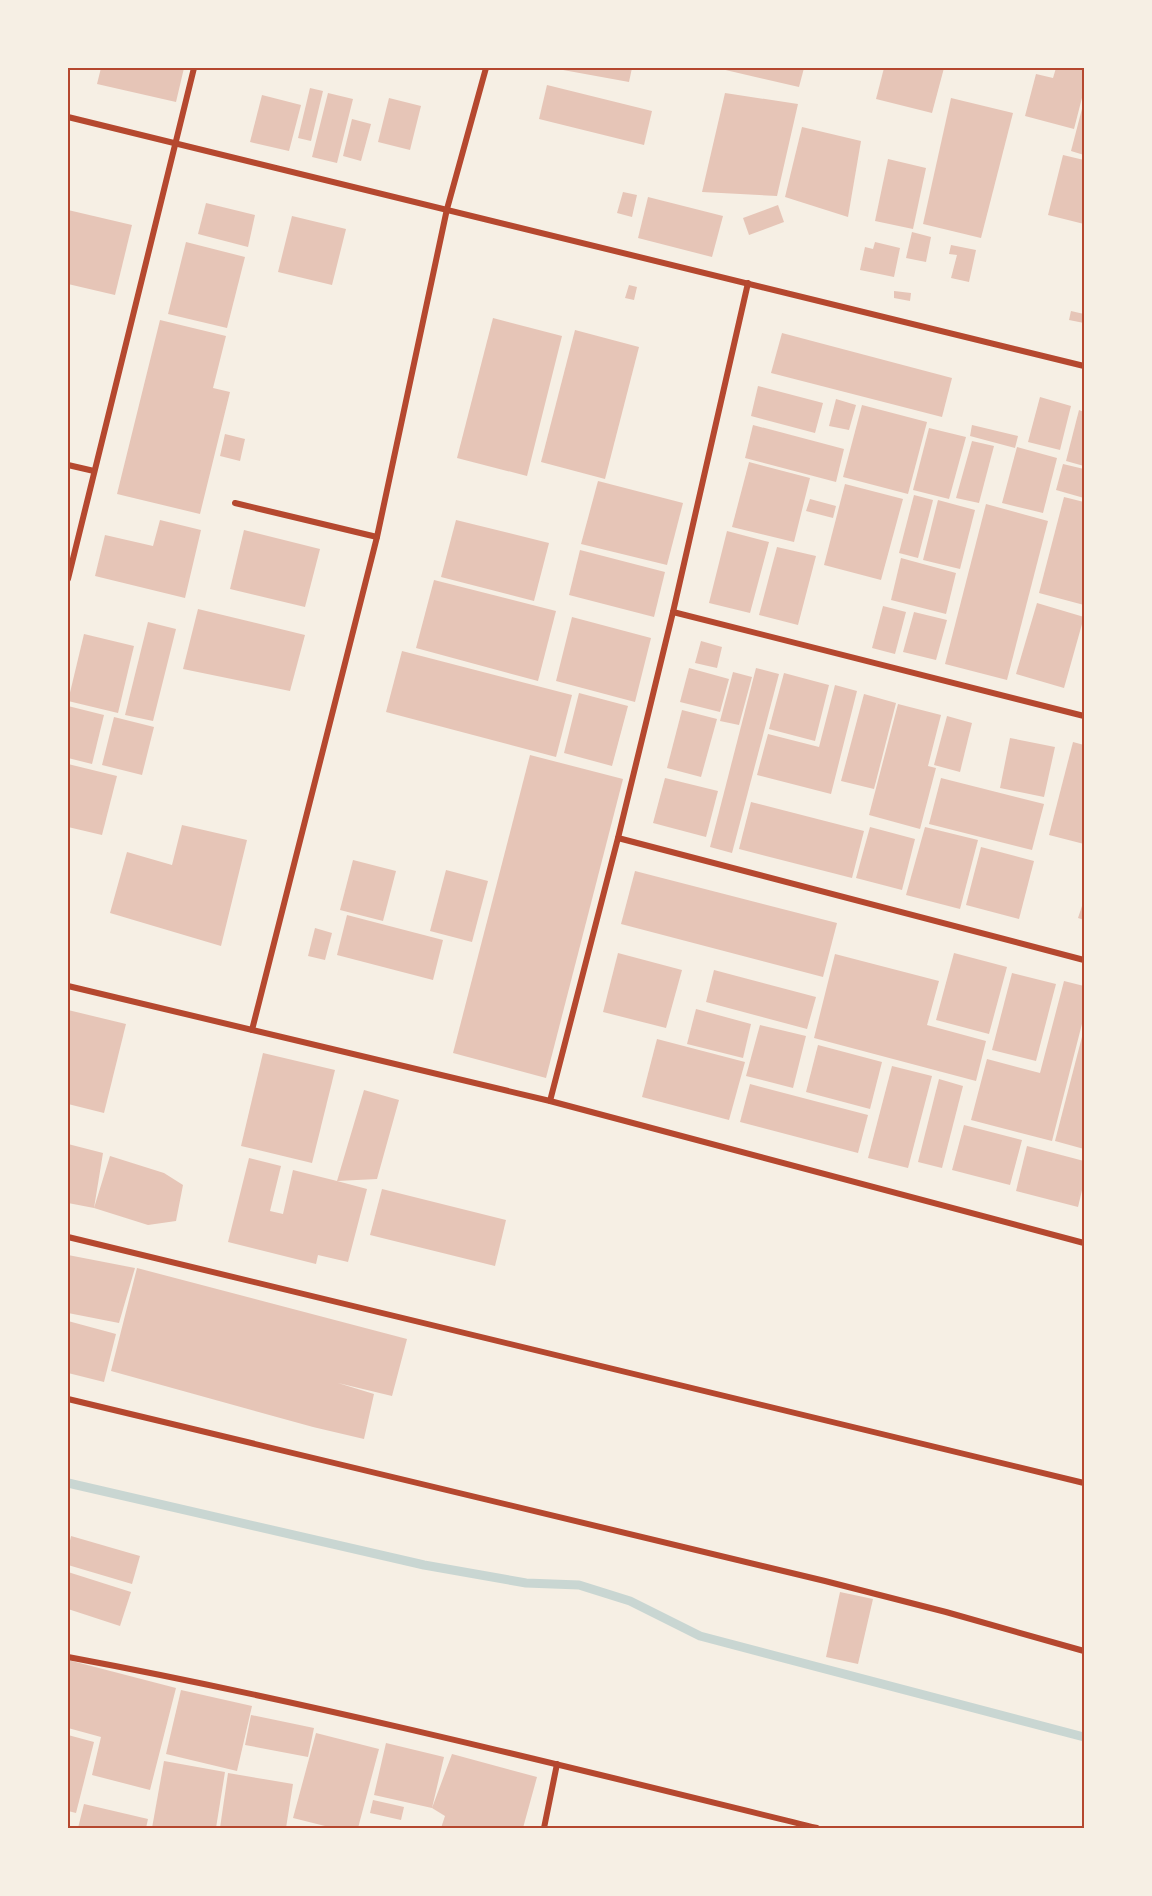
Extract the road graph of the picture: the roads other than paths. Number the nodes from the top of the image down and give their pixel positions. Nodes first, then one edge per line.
1 (194, 68) edge
2 (486, 68) edge
3 (68, 117) edge
4 (176, 144) junction
5 (447, 209) junction
6 (748, 283) junction
7 (1084, 366) edge
8 (68, 465) edge
9 (94, 471) junction
10 (235, 503) dead end
11 (377, 537) junction
12 (68, 579) edge
13 (673, 612) junction
14 (1084, 716) edge
15 (618, 838) junction
16 (1084, 960) edge
17 (68, 986) edge
18 (252, 1030) junction
19 (550, 1101) junction
20 (68, 1237) edge
21 (1084, 1243) edge
22 (68, 1399) edge
23 (1084, 1483) edge
24 (1084, 1651) edge
25 (68, 1657) edge
26 (557, 1764) junction
27 (544, 1828) edge
28 (817, 1828) edge

1 - 4 street
2 - 5 street
3 - 4 street
4 - 5 street
4 - 9 street
5 - 6 street
5 - 11 street
6 - 7 street
6 - 13 street
8 - 9 street
9 - 12 street
10 - 11 street
11 - 18 street
13 - 14 street
13 - 15 street
15 - 16 street
15 - 19 street
17 - 18 street
18 - 19 street
19 - 21 street
20 - 23 street
22 - 24 street
25 - 26 street
26 - 27 street
26 - 28 street

